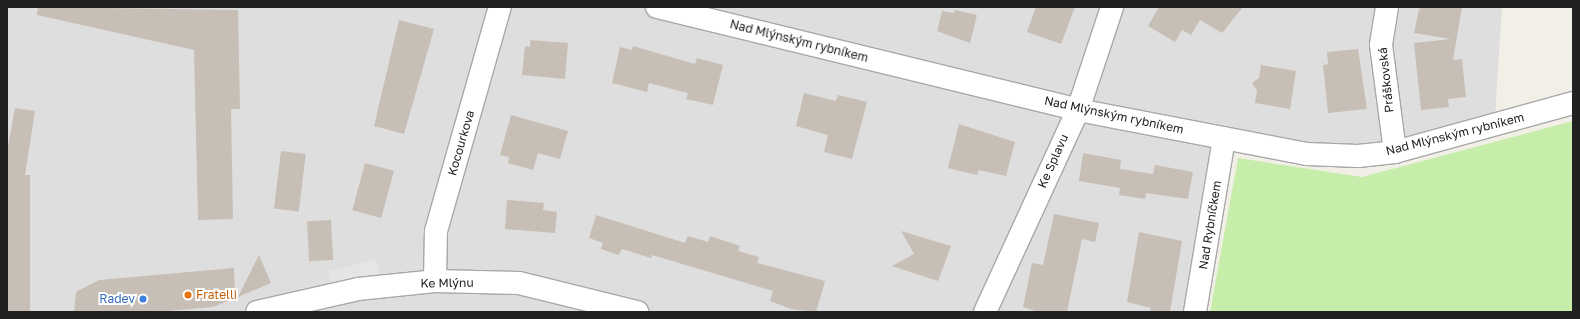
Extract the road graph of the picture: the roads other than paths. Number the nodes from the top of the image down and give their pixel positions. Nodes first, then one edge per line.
1 (500, 7) edge
2 (657, 7) edge
3 (1112, 7) edge
4 (1387, 7) edge
5 (1573, 103) edge
6 (1078, 110) junction
7 (1224, 138) junction
8 (1395, 152) junction
9 (435, 281) junction
10 (257, 312) edge
11 (637, 312) edge
12 (985, 312) edge
13 (1195, 312) edge

1 - 9 street, Kocourkova
2 - 6 street, Nad Mlýnským rybníkem
3 - 6 street, Ke Splavu
4 - 8 street, Práškovská
5 - 8 street, Nad Mlýnským rybníkem
6 - 7 street, Nad Mlýnským rybníkem
6 - 12 street, Ke Splavu
7 - 8 street, Nad Mlýnským rybníkem
7 - 13 street, Nad Rybníčkem
9 - 10 street, Ke Mlýnu
9 - 11 street, Ke Mlýnu

